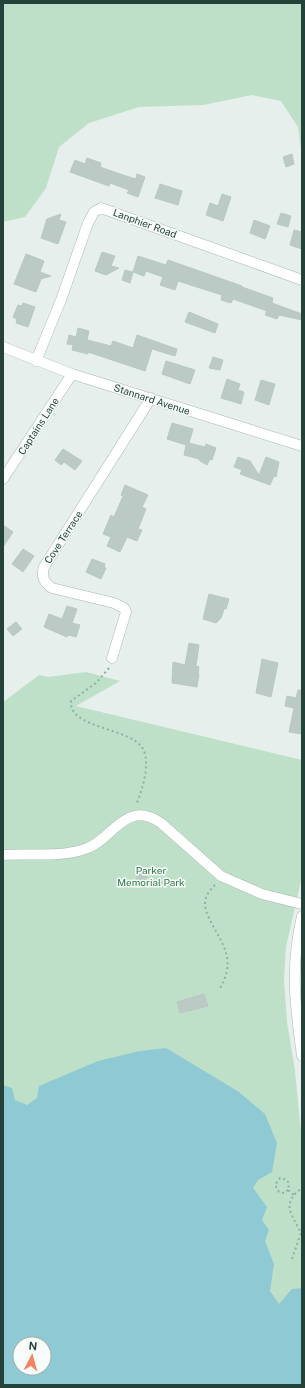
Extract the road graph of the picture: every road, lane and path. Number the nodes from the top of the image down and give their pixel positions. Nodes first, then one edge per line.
1 (302, 280) edge
2 (3, 347) edge
3 (36, 361) junction
4 (72, 374) junction
5 (151, 398) junction
6 (302, 446) edge
7 (3, 479) edge
8 (112, 658) joint
9 (131, 817) junction
10 (3, 855) edge
11 (221, 876) junction
12 (302, 904) edge
13 (302, 916) edge
14 (219, 990) dead end
15 (299, 1013) edge
16 (302, 1056) edge
17 (302, 1188) edge
18 (288, 1190) junction
19 (294, 1195) junction
20 (292, 1259) dead end

1 - 3 street, Lanphier Road
2 - 3 street, Stannard Avenue
3 - 4 street, Stannard Avenue
4 - 5 street, Stannard Avenue
4 - 7 street, Captains Lane
5 - 6 street, Stannard Avenue
5 - 8 street, Cove Terrace
8 - 9 path
9 - 10 street
9 - 11 street
11 - 12 street
11 - 14 path
13 - 15 street
15 - 16 street
17 - 19 path
18 - 18 path
18 - 19 path
19 - 20 path

